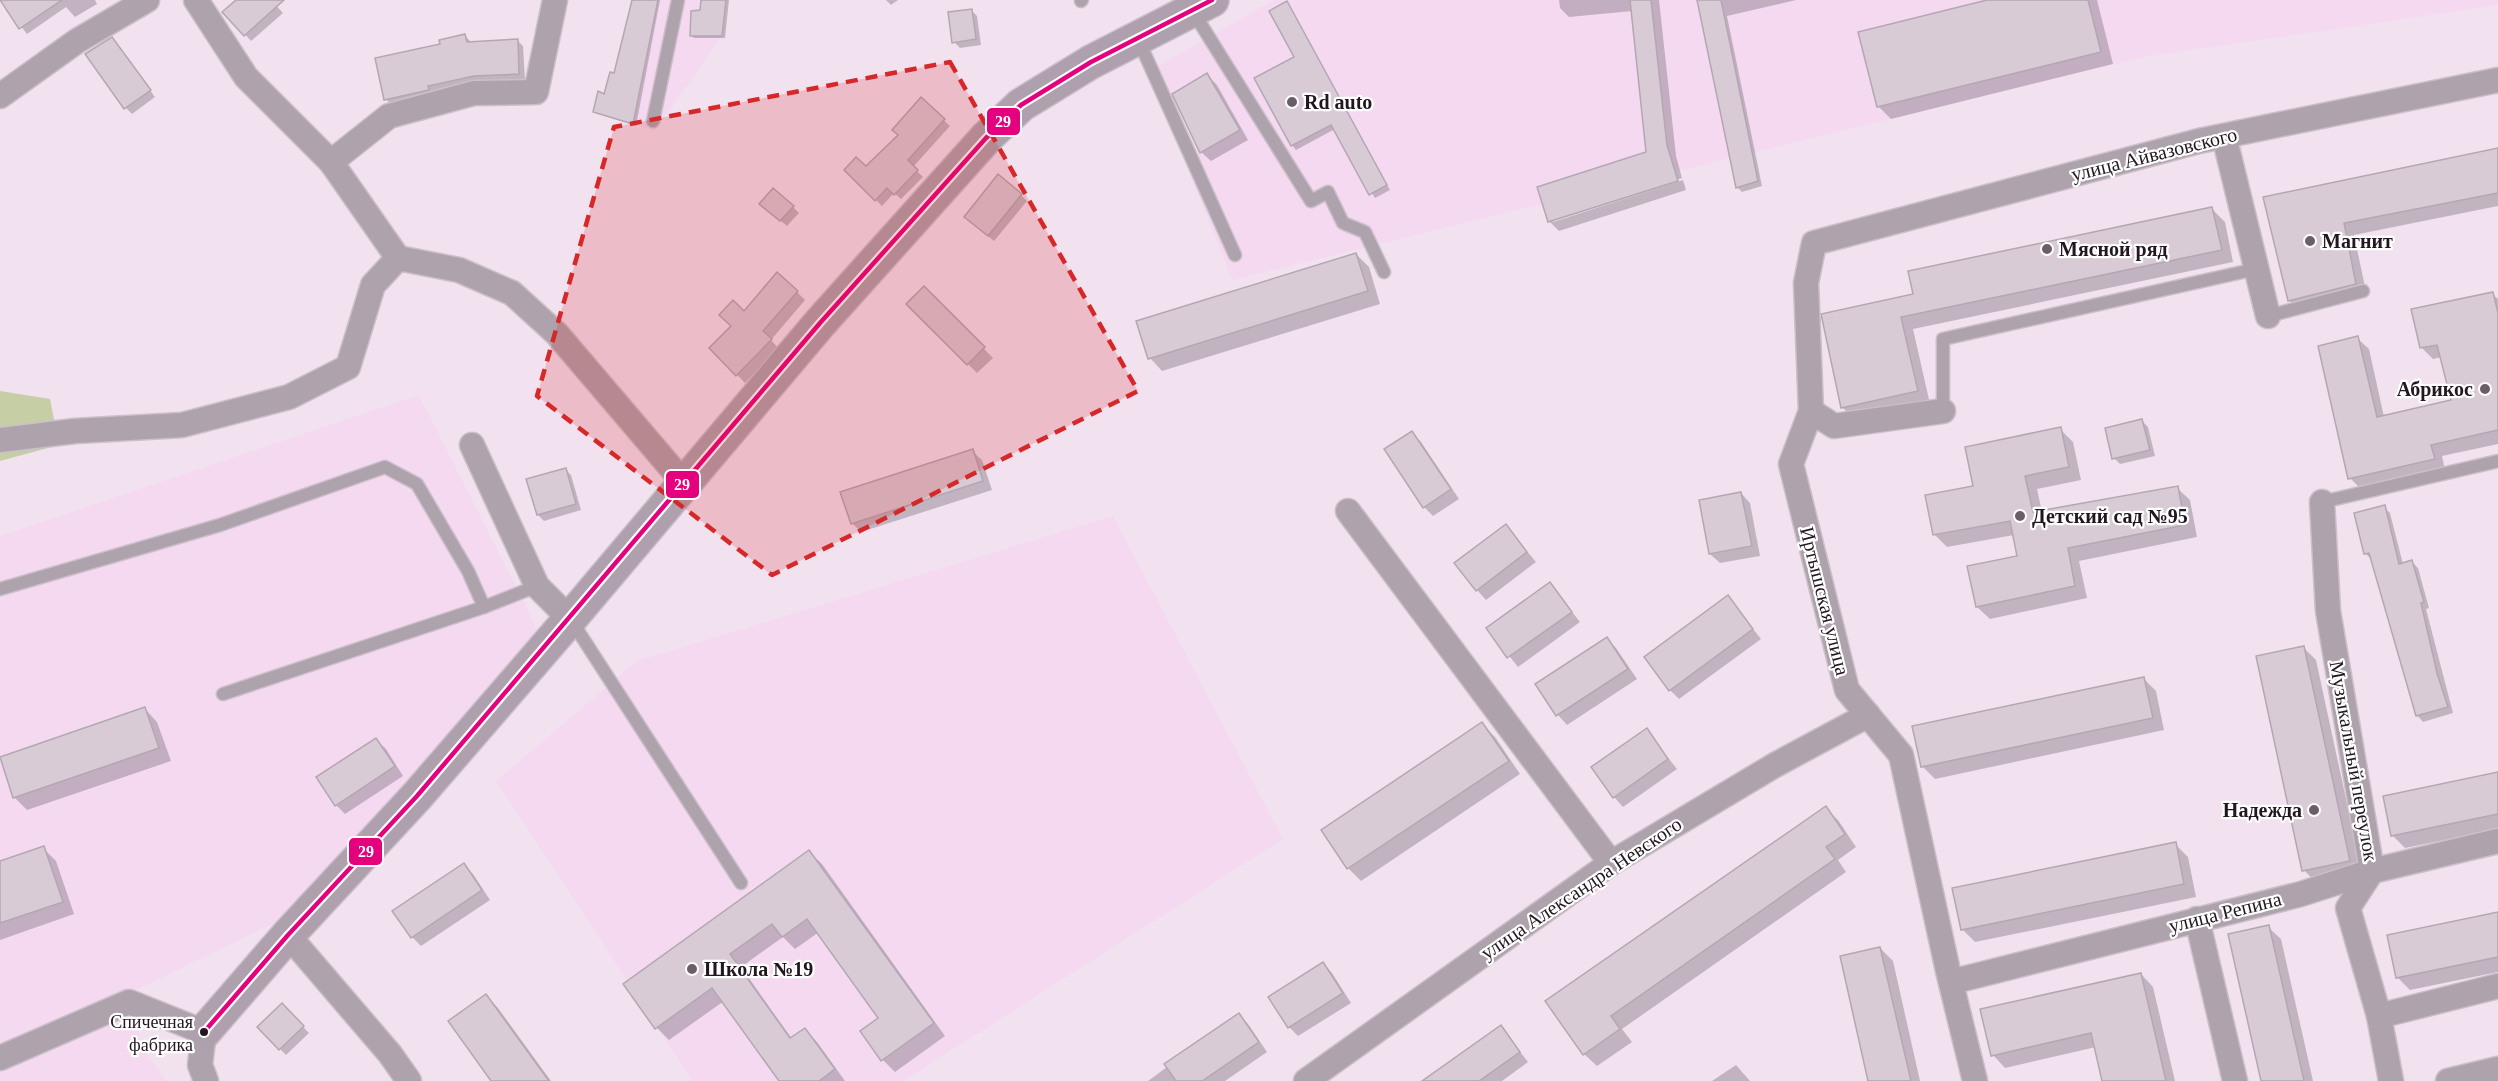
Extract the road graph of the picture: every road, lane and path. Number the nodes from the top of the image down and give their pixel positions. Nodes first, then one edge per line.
1 (147, 0) edge
2 (196, 0) edge
3 (555, 0) edge
4 (678, 0) edge
5 (1196, 3) edge
6 (1138, 38) junction
7 (2498, 80) edge
8 (0, 96) edge
9 (653, 121) dead end
10 (2224, 136) junction
11 (331, 162) junction
12 (1814, 243) joint
13 (1235, 255) dead end
14 (398, 258) junction
15 (2256, 269) junction
16 (1384, 272) dead end
17 (2363, 291) dead end
18 (2268, 316) joint
19 (1811, 411) junction
20 (1943, 411) joint
21 (0, 440) edge
22 (472, 445) dead end
23 (2498, 461) edge
24 (684, 483) junction
25 (2322, 502) joint
26 (1348, 511) dead end
27 (537, 586) junction
28 (0, 590) edge
29 (484, 607) junction
30 (570, 619) junction
31 (223, 694) dead end
32 (1868, 715) junction
33 (2498, 841) edge
34 (1611, 863) junction
35 (2373, 871) junction
36 (741, 884) dead end
37 (2197, 919) junction
38 (288, 935) junction
39 (1951, 982) junction
40 (2498, 986) edge
41 (2379, 1016) junction
42 (204, 1032) junction
43 (0, 1058) edge
44 (2498, 1069) edge
45 (206, 1081) edge
46 (409, 1081) edge
47 (1306, 1081) edge
48 (1975, 1081) edge
49 (2235, 1081) edge
50 (2391, 1081) edge
51 (2448, 1081) edge

1 - 8 street
2 - 11 street
3 - 11 street
4 - 9 lane
5 - 6 street
5 - 16 lane
6 - 13 lane
6 - 24 street
7 - 10 street, улица Айвазовского
10 - 12 street, улица Айвазовского
10 - 15 street
11 - 14 street
12 - 19 street, Иртышская улица
14 - 21 street
14 - 24 street
15 - 18 street
15 - 20 lane
17 - 18 lane
19 - 20 street
19 - 32 street, Иртышская улица
22 - 27 street
23 - 25 lane
24 - 30 street
25 - 35 street, Музыкальный переулок
26 - 34 street
27 - 29 lane
27 - 30 street
28 - 29 lane
29 - 31 lane
30 - 36 lane
30 - 38 street
32 - 34 street, улица Александра Невского
32 - 39 street, Иртышская улица
33 - 35 street, улица Репина
34 - 47 street, улица Александра Невского
35 - 37 street, улица Репина
35 - 41 street, Музыкальный переулок
37 - 39 street, улица Репина
37 - 49 street
38 - 42 street
38 - 46 street
39 - 48 street, Иртышская улица
40 - 41 street
41 - 50 street, Музыкальный переулок
42 - 43 street
42 - 45 street
44 - 51 street

